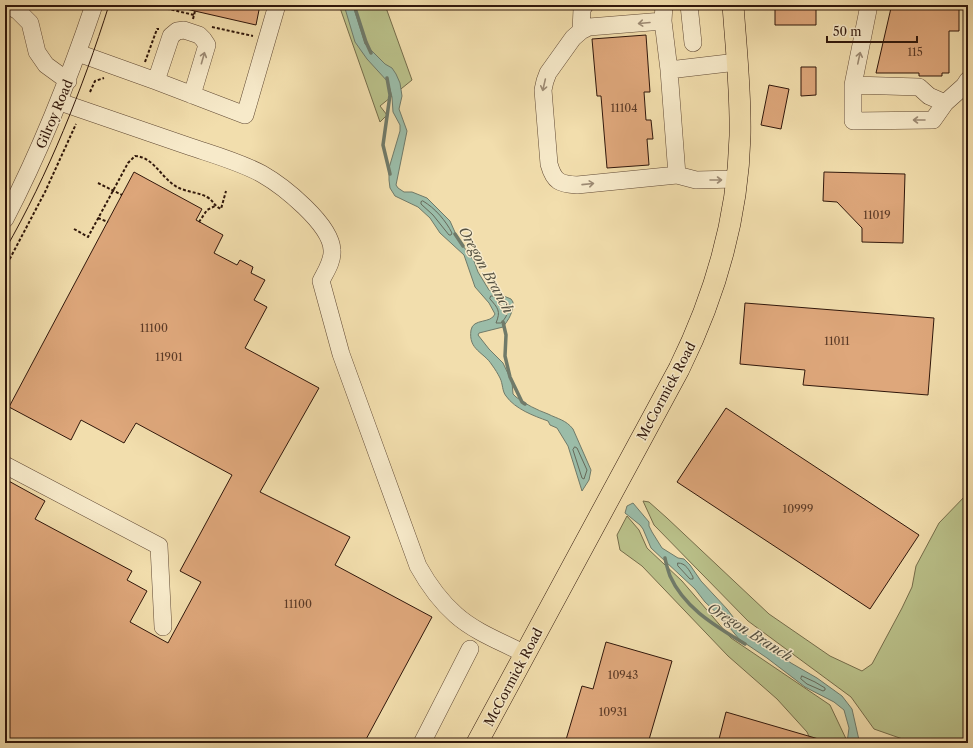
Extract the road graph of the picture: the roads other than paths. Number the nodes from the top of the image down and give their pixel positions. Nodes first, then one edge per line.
1 (8, 5) edge
2 (94, 5) edge
3 (277, 5) edge
4 (585, 5) edge
5 (689, 5) edge
6 (733, 5) edge
7 (870, 5) edge
8 (664, 21) edge
9 (581, 31) junction
10 (693, 43) dead end
11 (78, 53) junction
12 (737, 62) junction
13 (694, 66) junction
14 (669, 70) junction
15 (968, 80) edge
16 (156, 81) junction
17 (68, 82) junction
18 (853, 85) junction
19 (192, 95) junction
20 (60, 102) junction
21 (945, 103) junction
22 (677, 175) junction
23 (736, 180) junction
24 (5, 219) edge
25 (5, 465) edge
26 (163, 627) dead end
27 (470, 649) dead end
28 (525, 654) junction
29 (422, 743) edge
30 (477, 743) edge

1 - 17 street
2 - 11 street, Gilroy Road
3 - 19 street
4 - 9 street
5 - 10 street
6 - 12 main road, McCormick Road
18 -> 7 street
8 -> 9 street
8 - 13 street
8 - 14 street
9 -> 22 street
11 - 16 street
11 - 17 street, Gilroy Road
12 - 13 street
12 - 23 main road, McCormick Road
13 - 14 street
14 - 22 street
15 - 21 street
16 - 19 street
19 -> 16 street
17 - 20 street, Gilroy Road
18 - 21 street
21 -> 18 street
20 - 24 street, Gilroy Road
20 - 28 street
22 -> 23 street
23 - 28 main road, McCormick Road
25 - 26 street
27 - 29 street
28 - 30 main road, McCormick Road

